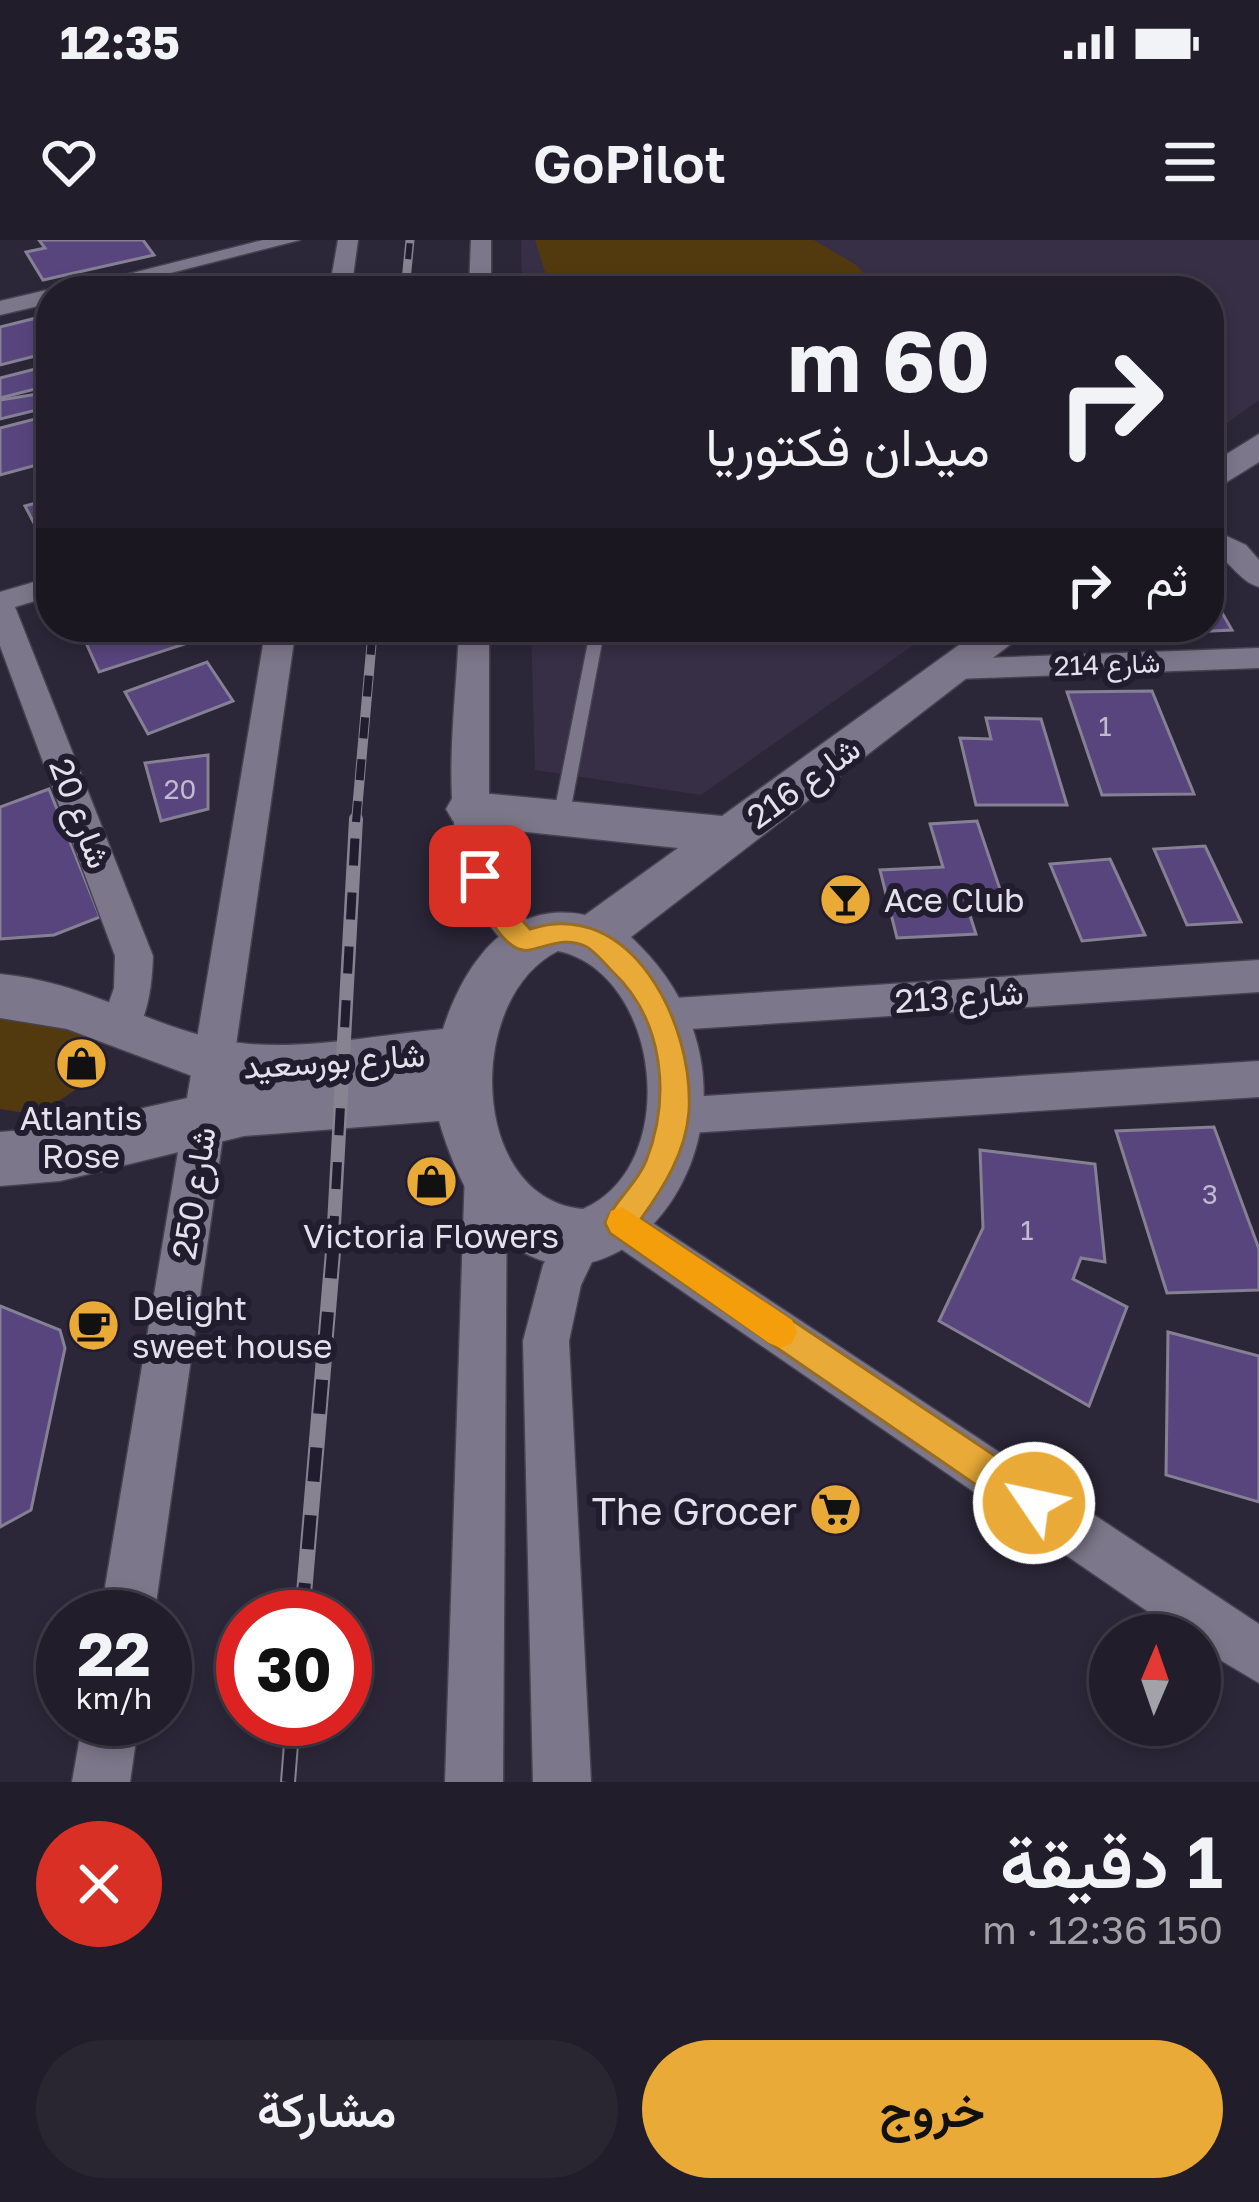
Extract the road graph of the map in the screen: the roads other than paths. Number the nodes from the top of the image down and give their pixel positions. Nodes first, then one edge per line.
1 (158, 240) edge
2 (290, 240) edge
3 (348, 240) edge
4 (481, 240) edge
5 (179, 266) junction
6 (136, 276) edge
7 (187, 276) edge
8 (342, 276) edge
9 (480, 276) edge
10 (36, 300) edge
11 (0, 308) edge
12 (1259, 445) edge
13 (1224, 471) edge
14 (1224, 544) edge
15 (1259, 578) edge
16 (36, 591) edge
17 (0, 604) edge
18 (278, 642) edge
19 (474, 642) edge
20 (595, 642) edge
21 (992, 642) edge
22 (1259, 658) edge
23 (955, 670) junction
24 (470, 809) junction
25 (561, 818) junction
26 (730, 835) junction
27 (593, 937) junction
28 (525, 941) junction
29 (1259, 976) edge
30 (0, 996) edge
31 (659, 1015) junction
32 (122, 1023) junction
33 (464, 1072) junction
34 (1259, 1079) edge
35 (209, 1092) junction
36 (674, 1116) junction
37 (0, 1159) edge
38 (486, 1170) junction
39 (600, 1232) junction
40 (131, 1590) edge
41 (1259, 1656) edge
42 (107, 1746) edge
43 (101, 1782) edge
44 (474, 1782) edge
45 (562, 1782) edge

1 - 5 street
2 - 5 street
3 - 8 street
4 - 9 street
5 - 6 street
5 - 7 street
10 - 11 street
12 - 13 main road
14 - 15 street
16 - 17 street
17 - 32 street, شارع 20
18 - 35 street, شارع 250
19 - 24 street
20 - 25 lane
21 - 23 main road, شارع 216
22 - 23 street, شارع 214
23 - 26 main road, شارع 216
24 - 25 main road
24 - 28 street
25 - 26 main road
26 - 27 main road, شارع 216
27 - 28 main road
27 - 31 main road
28 - 33 main road
29 - 31 street, شارع 213
30 - 32 main road, شارع بورسعيد
31 - 36 main road
32 - 35 main road, شارع بورسعيد
33 - 35 main road, شارع بورسعيد
33 - 38 main road
34 - 36 street
35 - 37 main road, شارع بورسعيد
35 - 40 street, شارع 250
36 - 39 main road
38 - 39 main road
38 - 44 street
39 - 41 street
39 - 45 street
42 - 43 street

